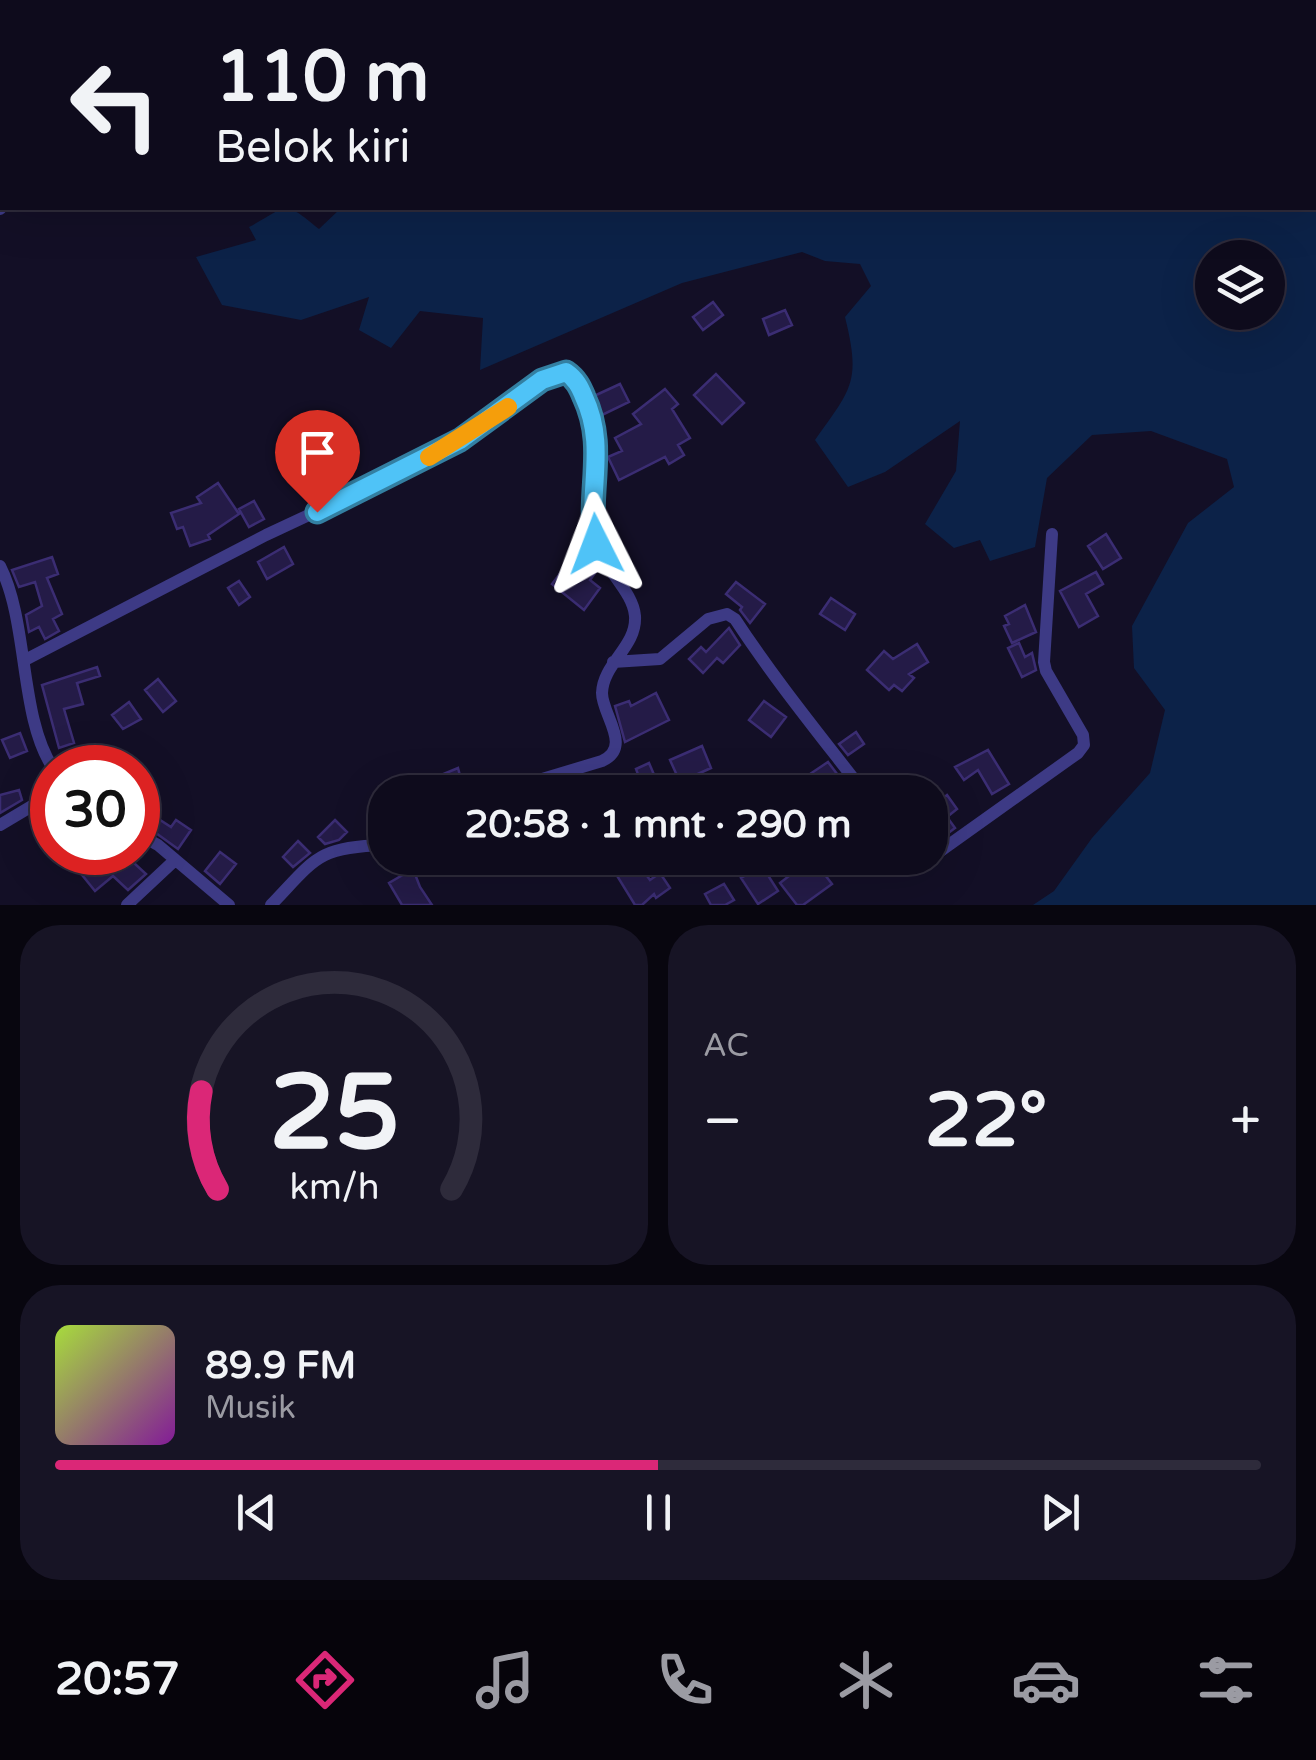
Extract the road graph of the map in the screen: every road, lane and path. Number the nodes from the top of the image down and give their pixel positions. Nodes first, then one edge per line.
1 (1052, 534) dead end
2 (0, 566) edge
3 (14, 611) junction
4 (0, 617) edge
5 (24, 660) junction
6 (613, 662) junction
7 (42, 745) edge
8 (553, 775) edge
9 (851, 775) edge
10 (30, 807) edge
11 (0, 825) edge
12 (368, 845) edge
13 (948, 846) edge
14 (160, 849) edge
15 (175, 860) junction
16 (127, 905) edge
17 (229, 905) edge
18 (271, 905) edge

1 - 13 street
2 - 3 street
3 - 4 street
3 - 5 street
5 - 6 street
5 - 7 street
6 - 8 street
6 - 9 street
10 - 11 street
12 - 18 street
14 - 15 street
15 - 16 street
15 - 17 street

